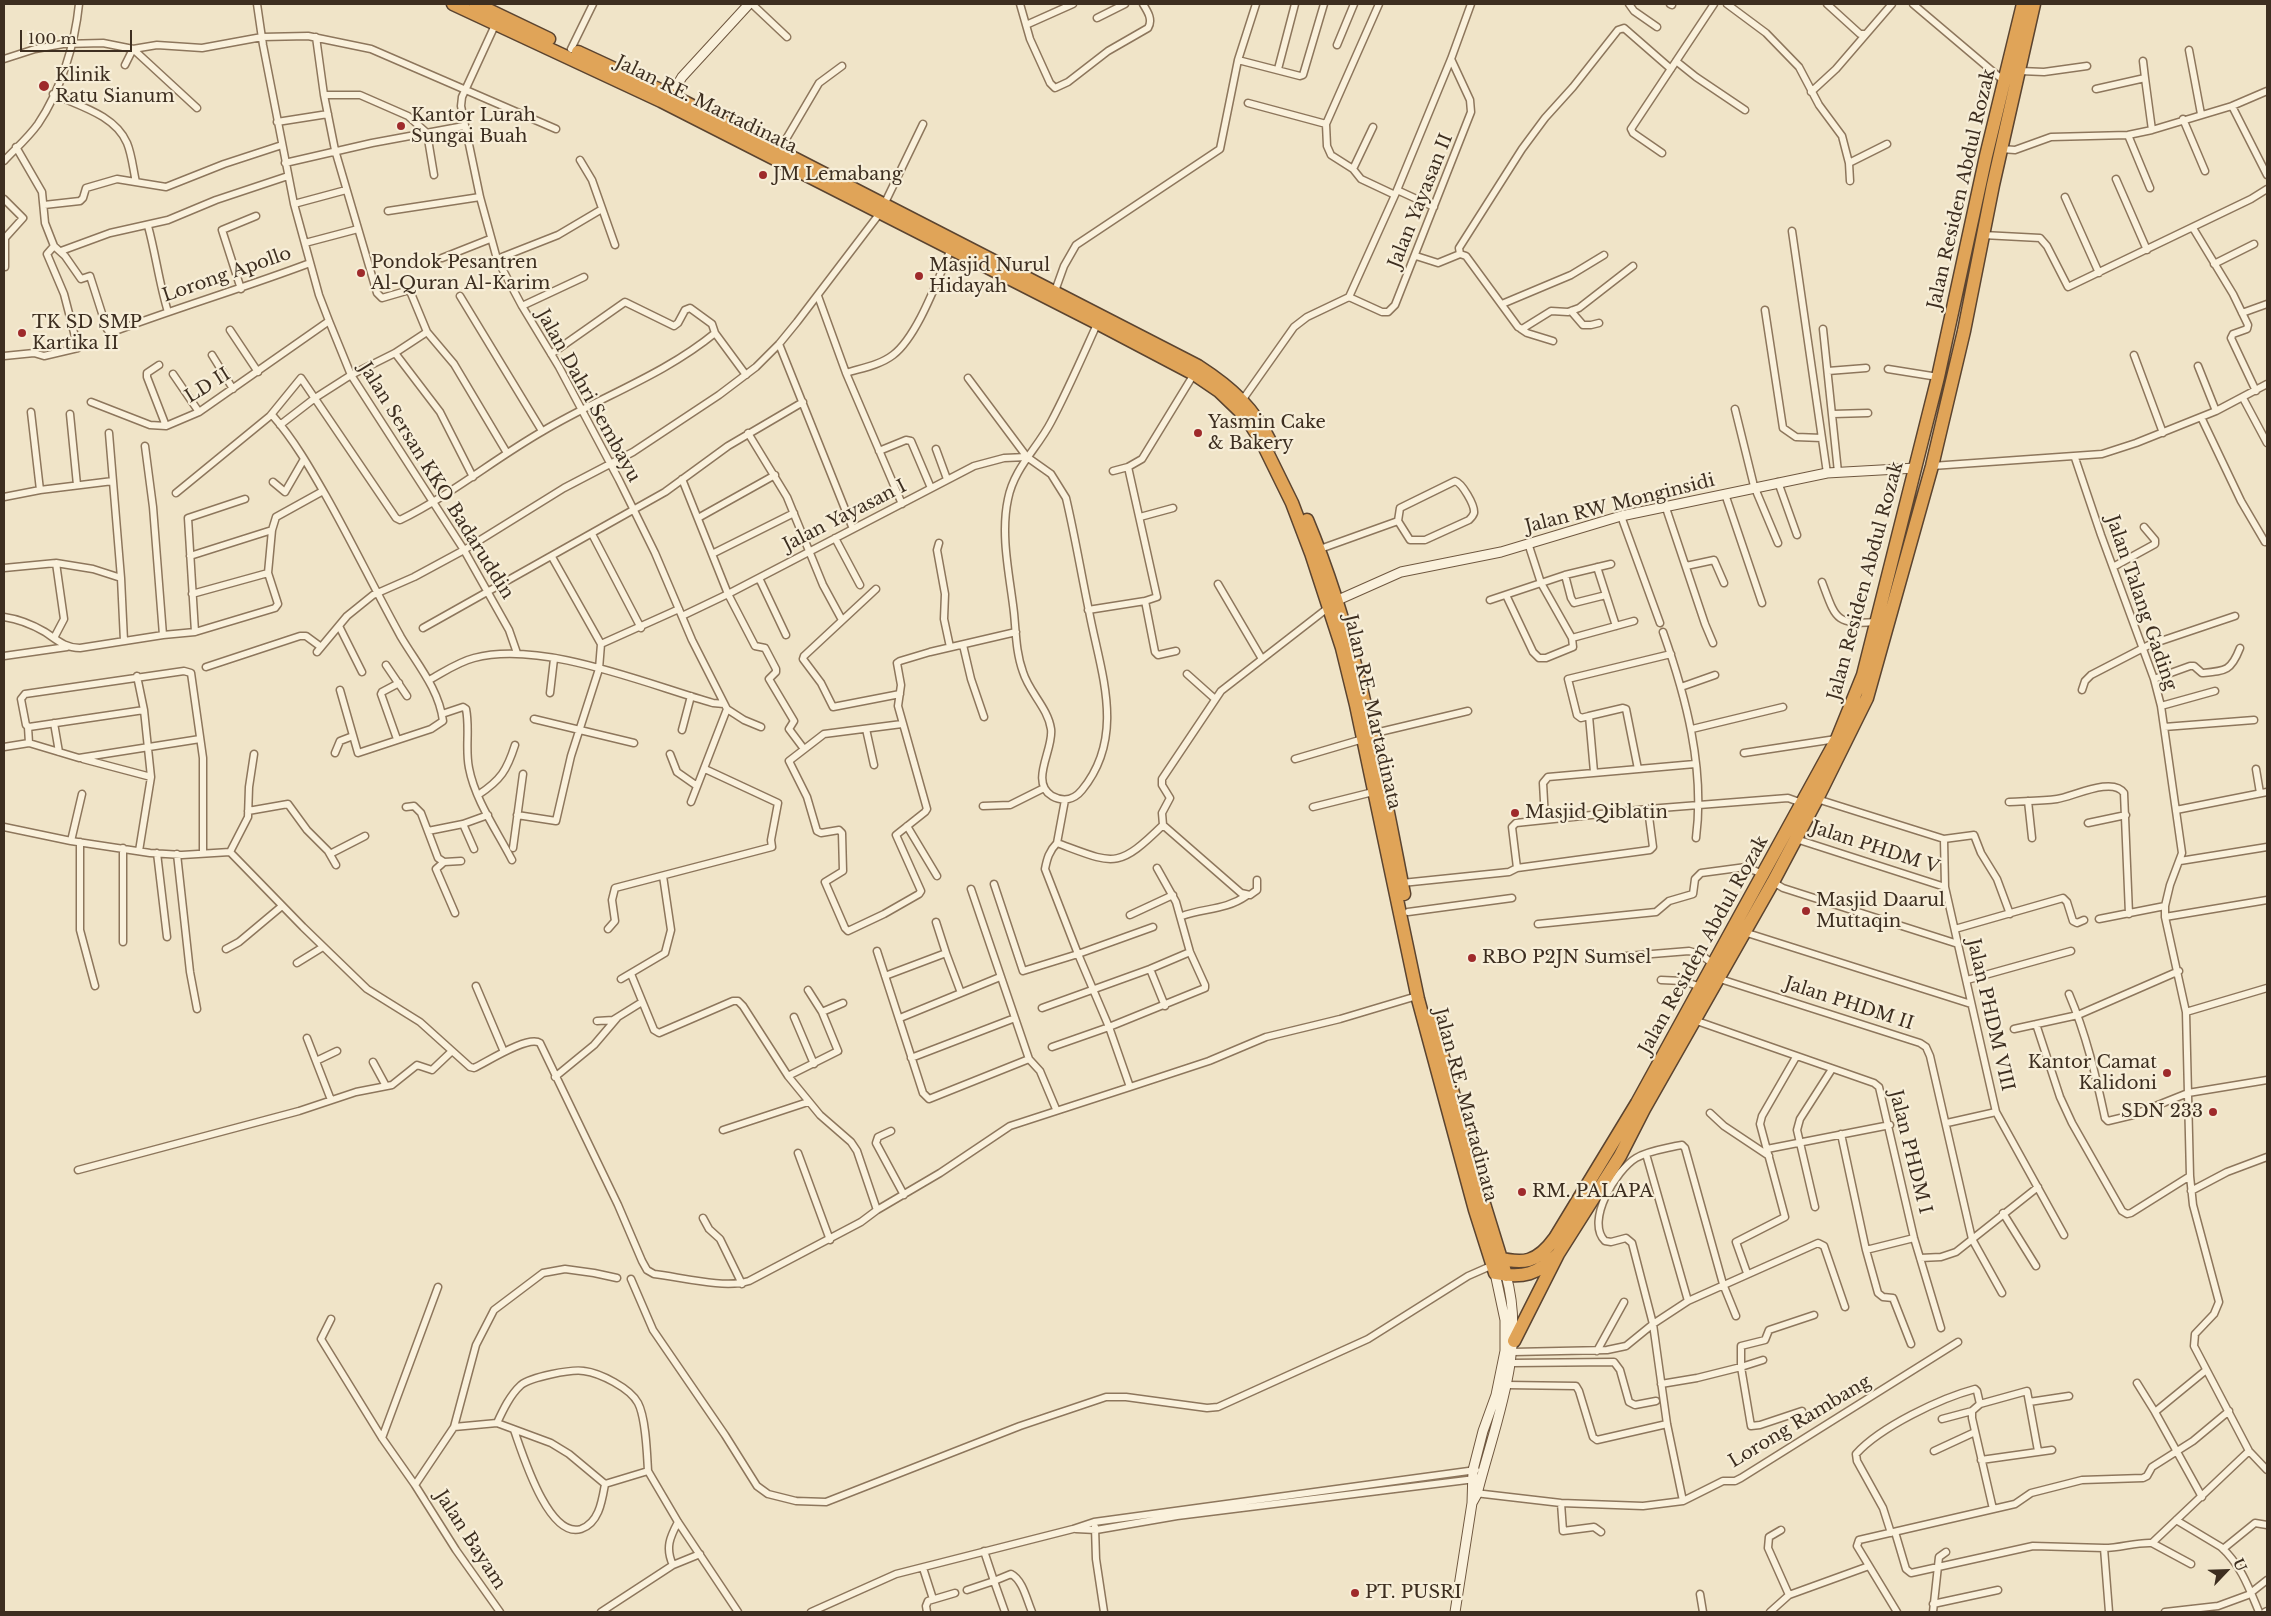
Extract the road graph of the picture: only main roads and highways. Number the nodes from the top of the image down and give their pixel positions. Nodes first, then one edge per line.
1 (453, 4) edge
2 (2023, 4) edge
3 (2034, 4) edge
4 (482, 5) edge
5 (498, 19) junction
6 (669, 99) junction
7 (883, 208) junction
8 (1099, 319) junction
9 (1240, 403) junction
10 (1306, 528) junction
11 (1333, 603) junction
12 (1367, 736) junction
13 (1768, 878) junction
14 (1410, 943) junction
15 (1448, 1093) junction
16 (1558, 1254) junction
17 (1497, 1266) junction
18 (1514, 1346) road end

1 - 5 highway, Jalan RE. Martadinata
2 - 13 highway, Jalan Residen Abdul Rozak
3 - 13 highway, Jalan Residen Abdul Rozak
4 - 5 highway
5 - 6 highway, Jalan RE. Martadinata
5 - 6 highway
6 - 7 highway, Jalan RE. Martadinata
6 - 7 highway
7 - 8 highway, Jalan RE. Martadinata
7 - 8 highway
8 - 9 highway, Jalan RE. Martadinata
8 - 9 highway
9 - 10 highway
10 - 11 highway, Jalan RE. Martadinata
10 - 11 highway
11 - 12 highway
12 - 14 highway, Jalan RE. Martadinata
12 - 14 highway
13 - 16 highway, Jalan Residen Abdul Rozak
13 - 17 highway, Jalan Residen Abdul Rozak
14 - 15 highway
14 - 15 highway, Jalan RE. Martadinata
15 - 17 highway, Jalan RE. Martadinata
16 - 17 highway
16 - 18 highway

